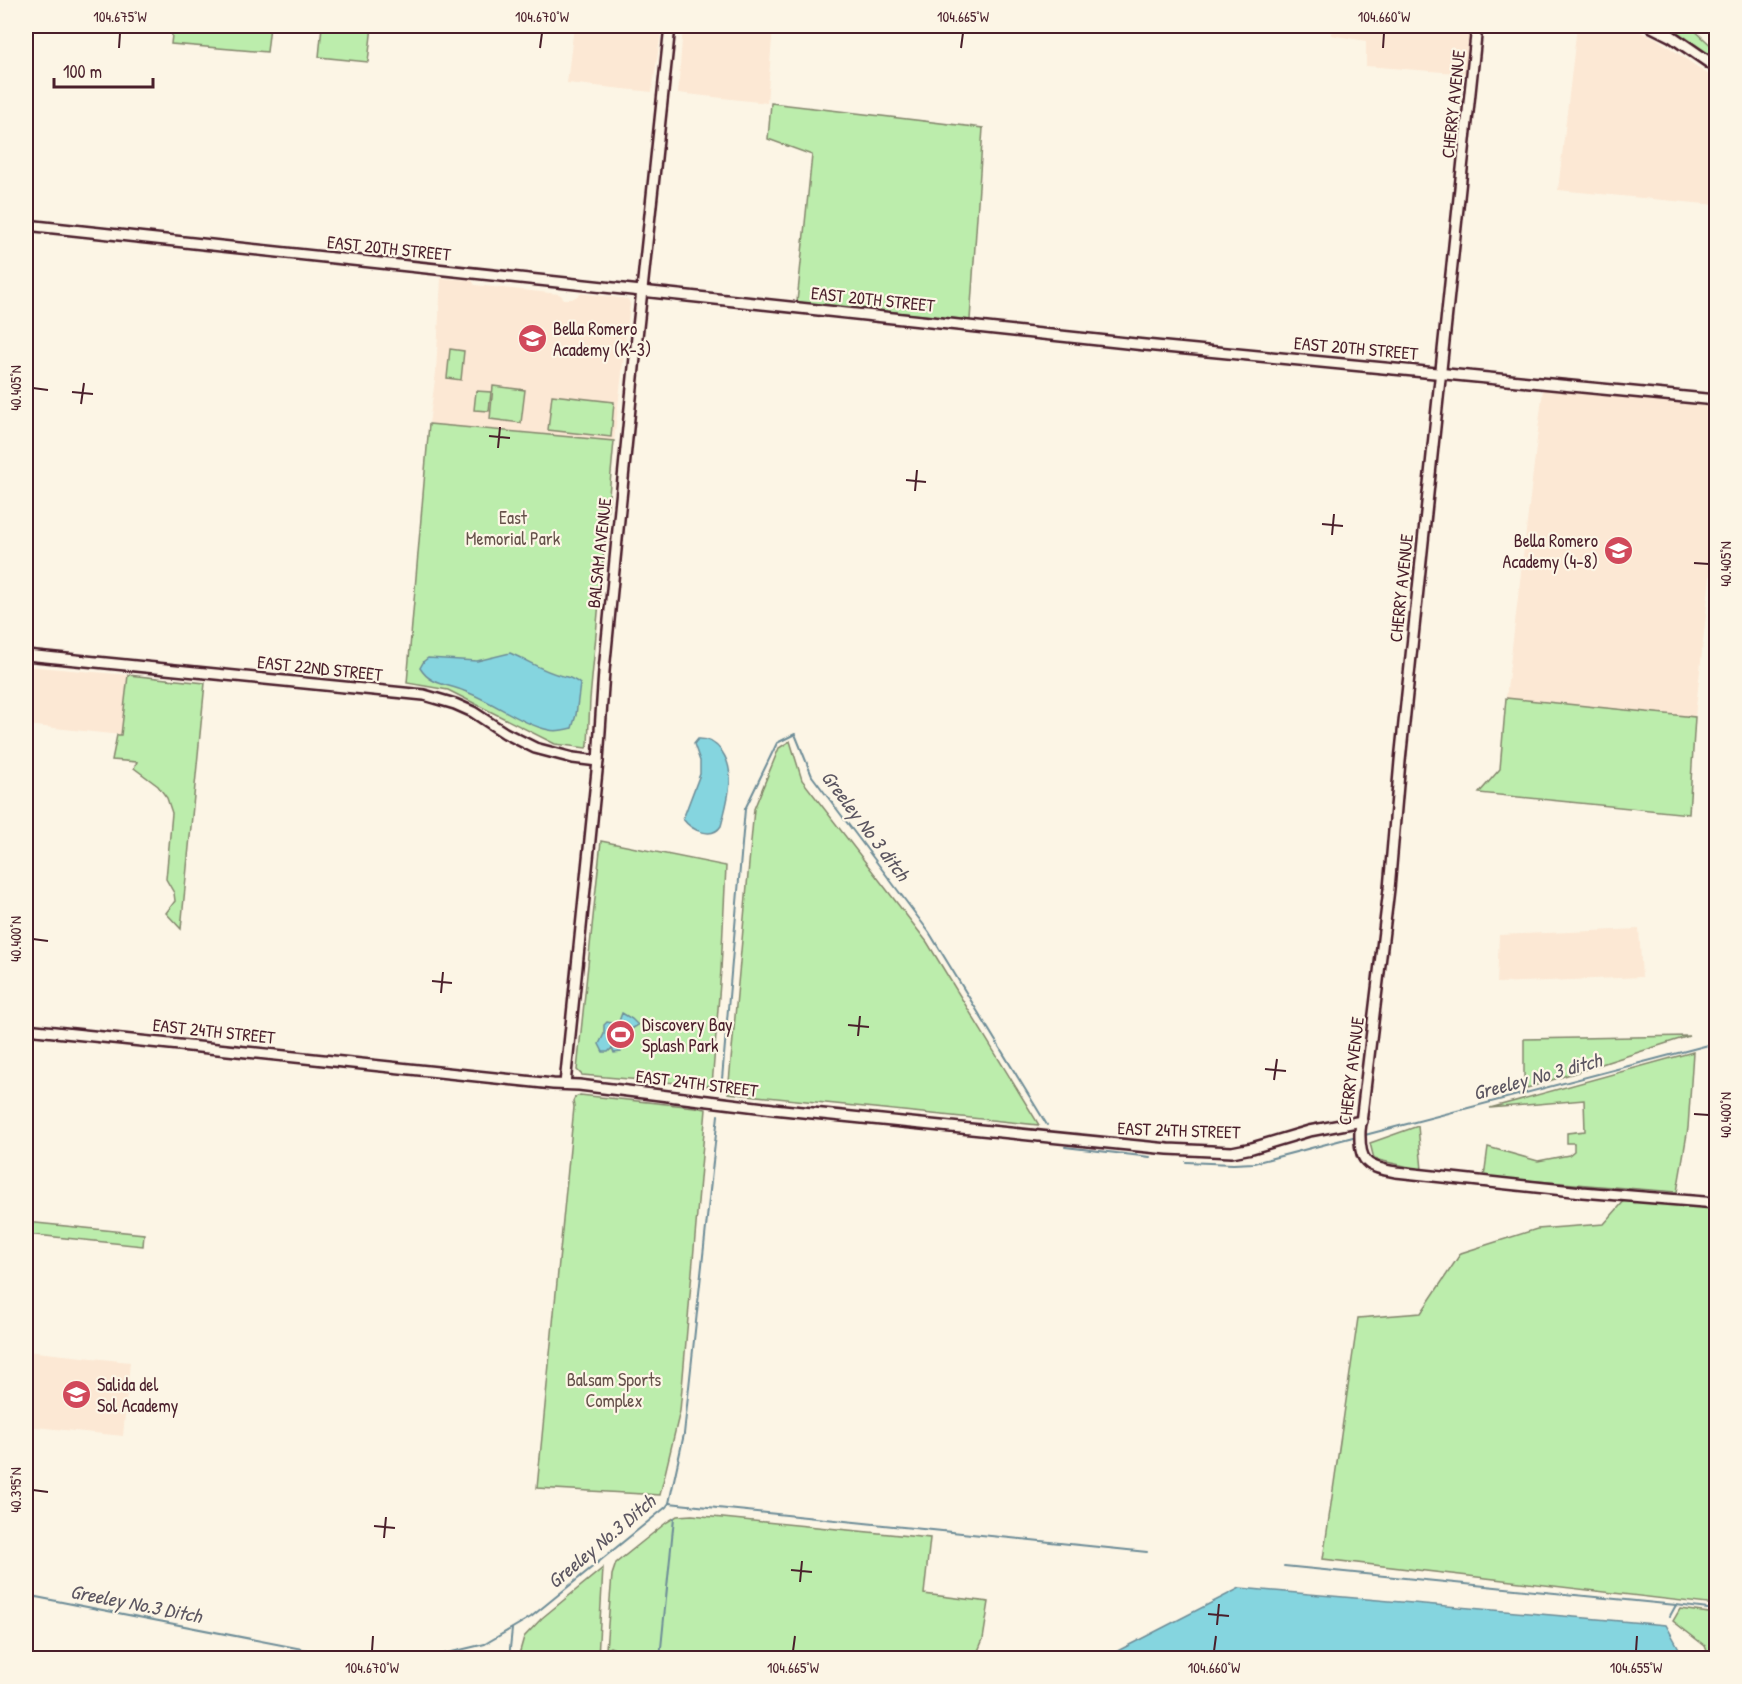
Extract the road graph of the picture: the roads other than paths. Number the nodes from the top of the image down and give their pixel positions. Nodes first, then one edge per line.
1 (670, 26) edge
2 (1477, 26) edge
3 (1651, 26) edge
4 (1716, 67) edge
5 (26, 225) edge
6 (641, 291) junction
7 (1442, 372) junction
8 (1716, 400) edge
9 (26, 656) edge
10 (597, 761) junction
11 (26, 1029) edge
12 (565, 1084) junction
13 (1362, 1121) junction
14 (1716, 1203) edge

1 - 6 street, BALSAM AVENUE
2 - 7 street, CHERRY AVENUE
3 - 4 main road
5 - 6 street, EAST 20TH STREET
6 - 7 street, EAST 20TH STREET
6 - 10 street, BALSAM AVENUE
7 - 8 street, EAST 20TH STREET
7 - 13 street, CHERRY AVENUE
9 - 10 street, EAST 22ND STREET
10 - 12 street, BALSAM AVENUE
11 - 12 street, EAST 24TH STREET
12 - 13 street, EAST 24TH STREET
13 - 14 street, CHERRY AVENUE

